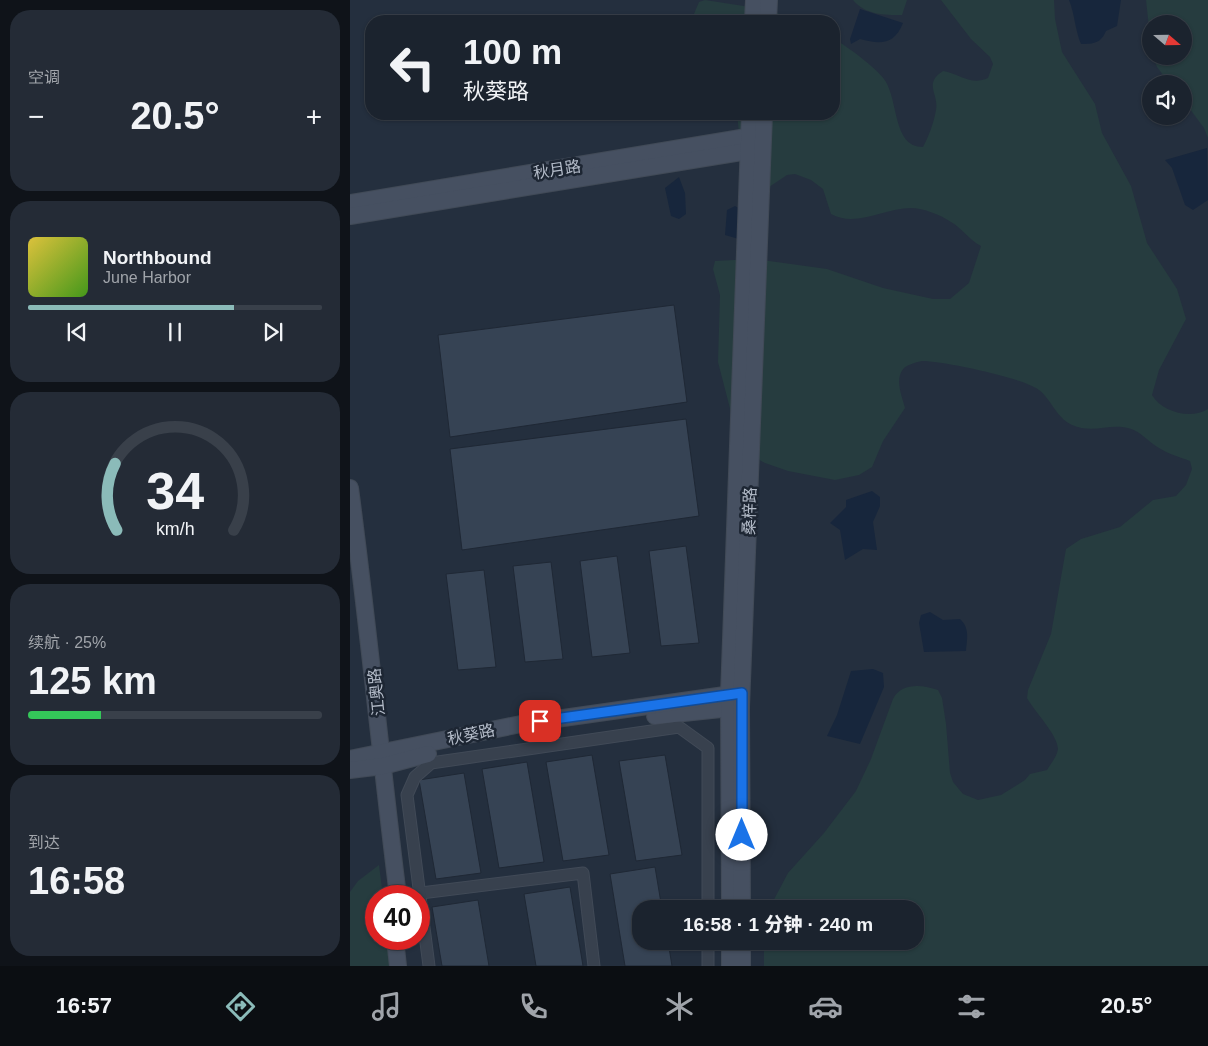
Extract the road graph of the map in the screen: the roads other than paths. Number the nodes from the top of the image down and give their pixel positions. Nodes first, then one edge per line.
1 (754, 0) edge
2 (769, 0) edge
3 (754, 15) edge
4 (768, 15) edge
5 (751, 120) edge
6 (762, 120) edge
7 (756, 142) junction
8 (350, 203) edge
9 (350, 216) edge
10 (350, 488) edge
11 (350, 558) edge
12 (735, 700) junction
13 (350, 759) edge
14 (377, 761) junction
15 (350, 770) edge
16 (388, 885) edge
17 (396, 885) edge
18 (420, 885) edge
19 (430, 892) edge
20 (708, 900) edge
21 (730, 900) edge
22 (742, 900) edge
23 (396, 950) edge
24 (405, 950) edge
25 (428, 950) edge
26 (708, 950) edge
27 (730, 950) edge
28 (742, 950) edge
29 (398, 966) edge
30 (407, 966) edge
31 (430, 966) edge
32 (594, 966) edge
33 (708, 966) edge
34 (730, 966) edge
35 (742, 966) edge

1 - 3 street
2 - 4 street
5 - 7 street, 桑梓路
6 - 7 street, 桑梓路
7 - 8 street, 秋月路
7 - 9 street, 秋月路
7 - 12 street, 桑梓路
10 - 14 street, 江奥路
11 - 14 street, 江奥路
12 - 14 street, 秋葵路
12 - 21 street, 桑梓路
12 - 22 street, 桑梓路
13 - 14 street, 秋葵路
14 - 15 street, 秋葵路
14 - 16 street, 江奥路
14 - 17 street, 江奥路
18 - 20 street
19 - 32 street
23 - 29 street
24 - 30 street
25 - 31 street
26 - 33 street
27 - 34 street
28 - 35 street

